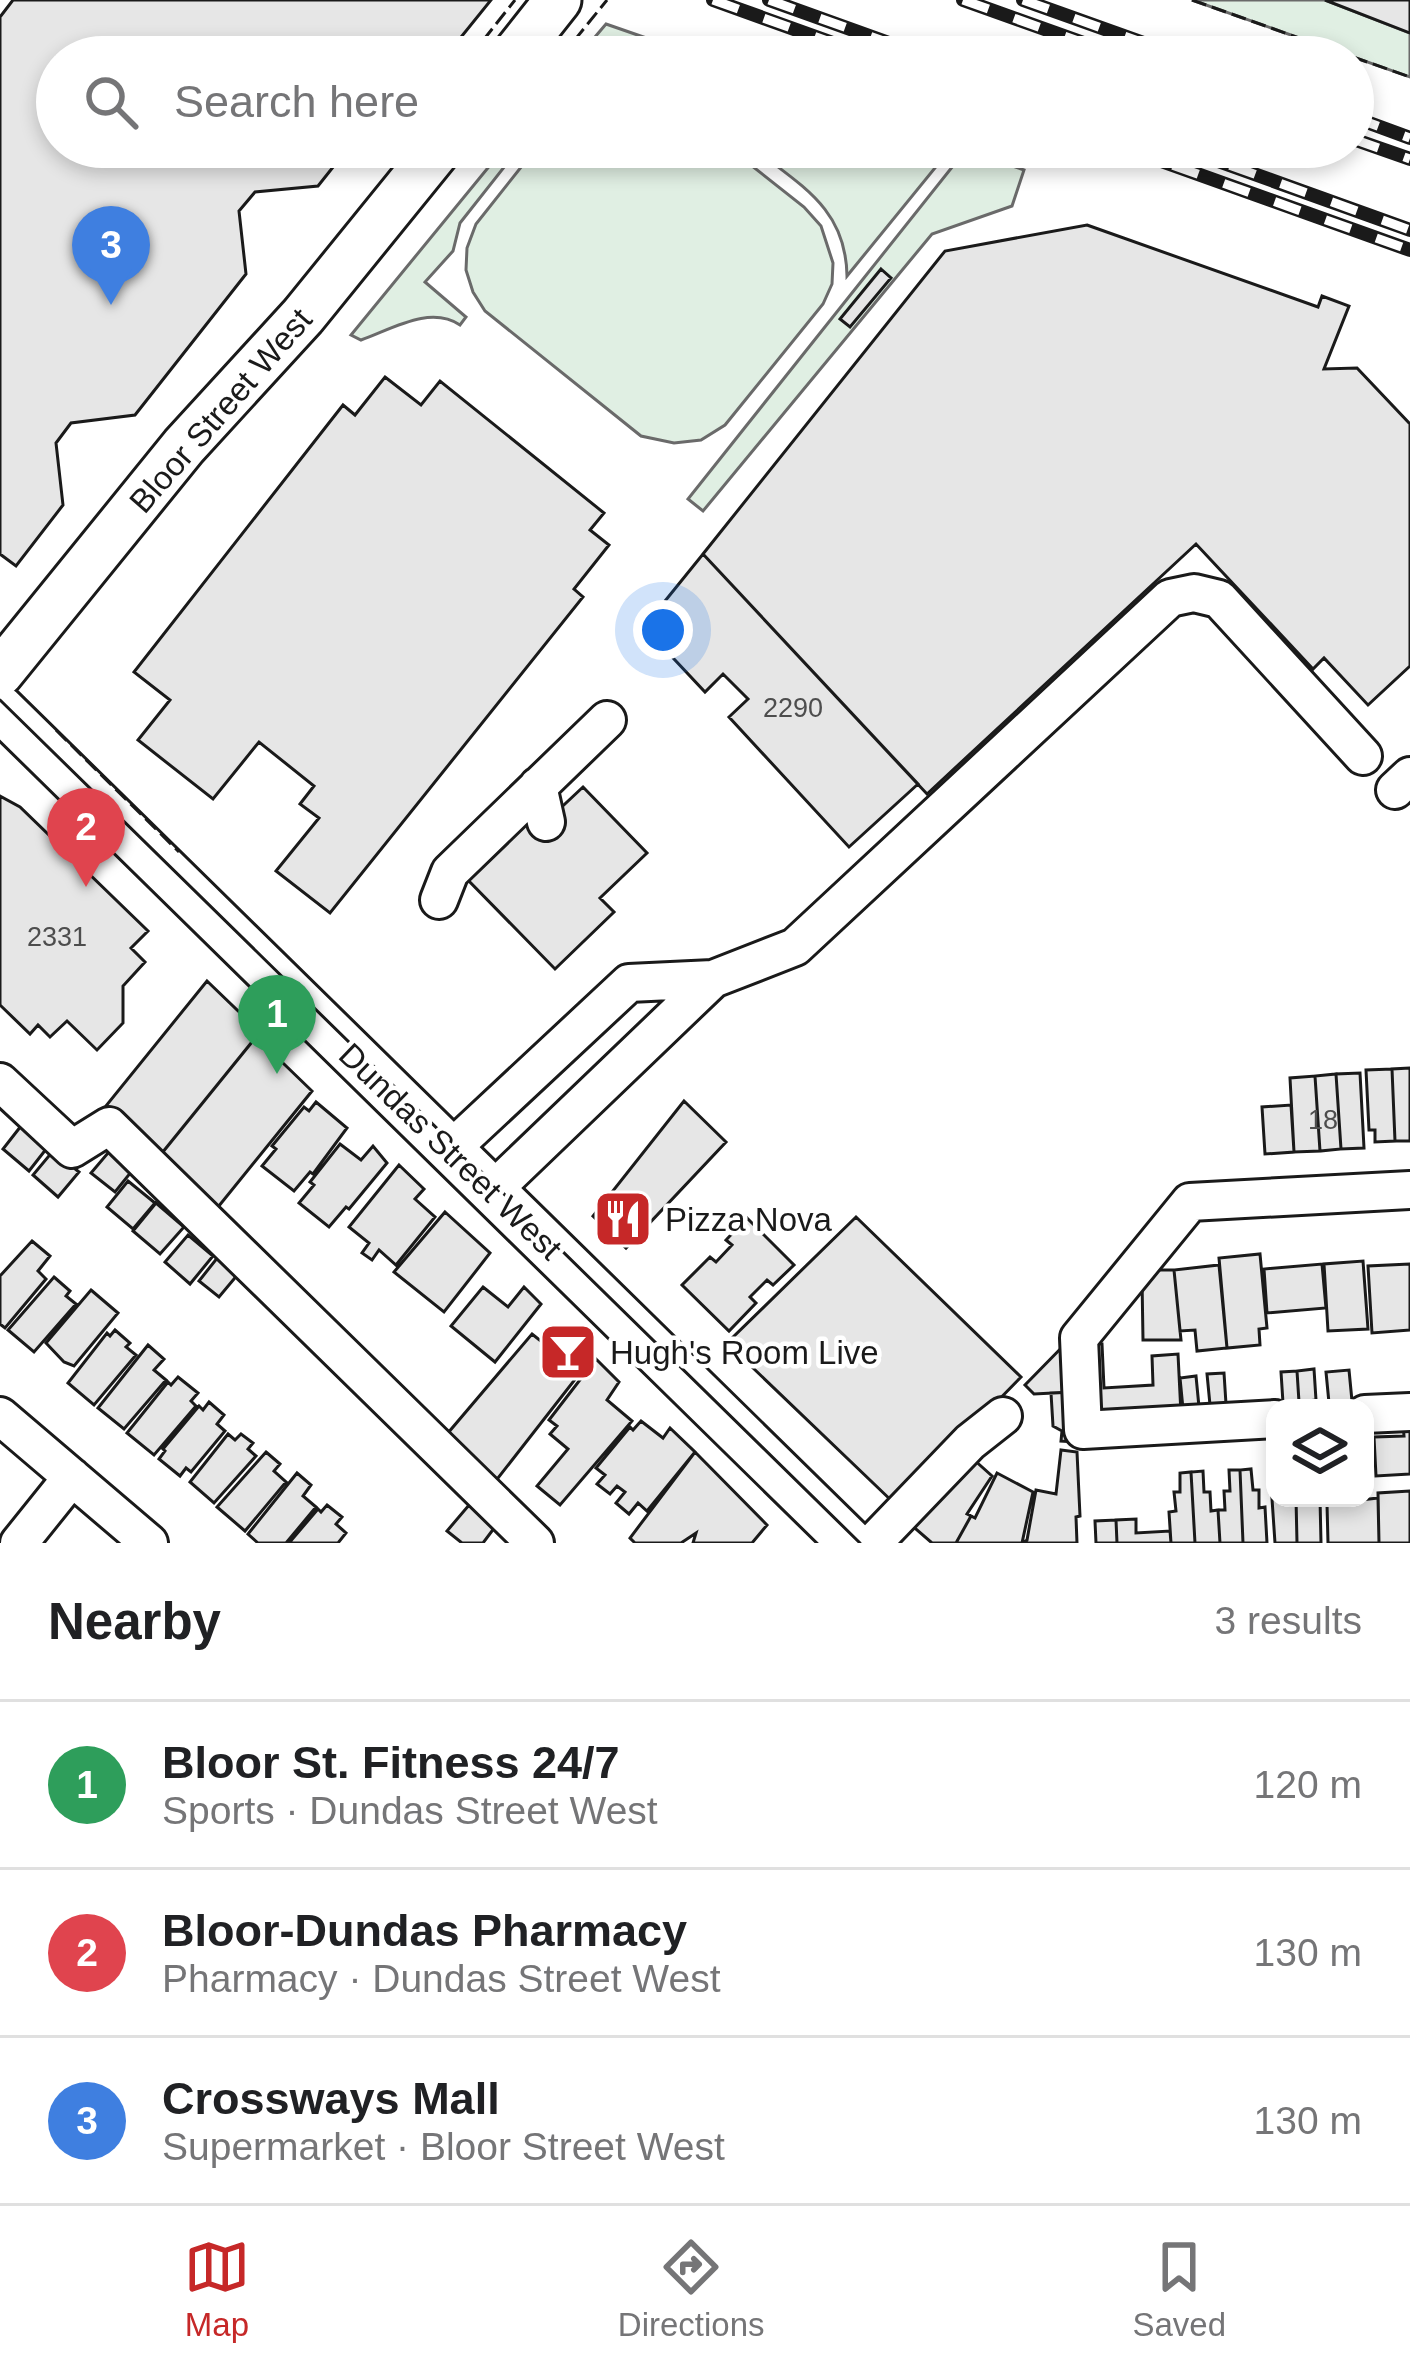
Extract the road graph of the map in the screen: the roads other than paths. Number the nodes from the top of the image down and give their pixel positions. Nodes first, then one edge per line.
1 (559, 0) edge
2 (530, 36) edge
3 (423, 168) edge
4 (0, 673) edge
5 (0, 708) edge
6 (608, 720) dead end
7 (1363, 756) dead end
8 (439, 900) dead end
9 (713, 979) junction
10 (0, 1082) edge
11 (449, 1151) junction
12 (1410, 1190) edge
13 (491, 1192) junction
14 (1410, 1412) edge
15 (1374, 1414) edge
16 (0, 1416) edge
17 (1003, 1416) dead end
18 (1266, 1420) edge
19 (72, 1477) junction
20 (19, 1543) edge
21 (149, 1543) edge
22 (536, 1543) edge
23 (851, 1543) edge
24 (873, 1543) edge

1 - 2 main road
3 - 4 main road, Bloor Street West
5 - 11 main road, Dundas Street West
6 - 8 street
7 - 9 street
9 - 11 street
9 - 13 street
10 - 22 street
11 - 13 main road, Dundas Street West
12 - 18 street
13 - 23 main road, Dundas Street West
14 - 15 street
16 - 19 street
17 - 24 street
19 - 20 street
19 - 21 street

